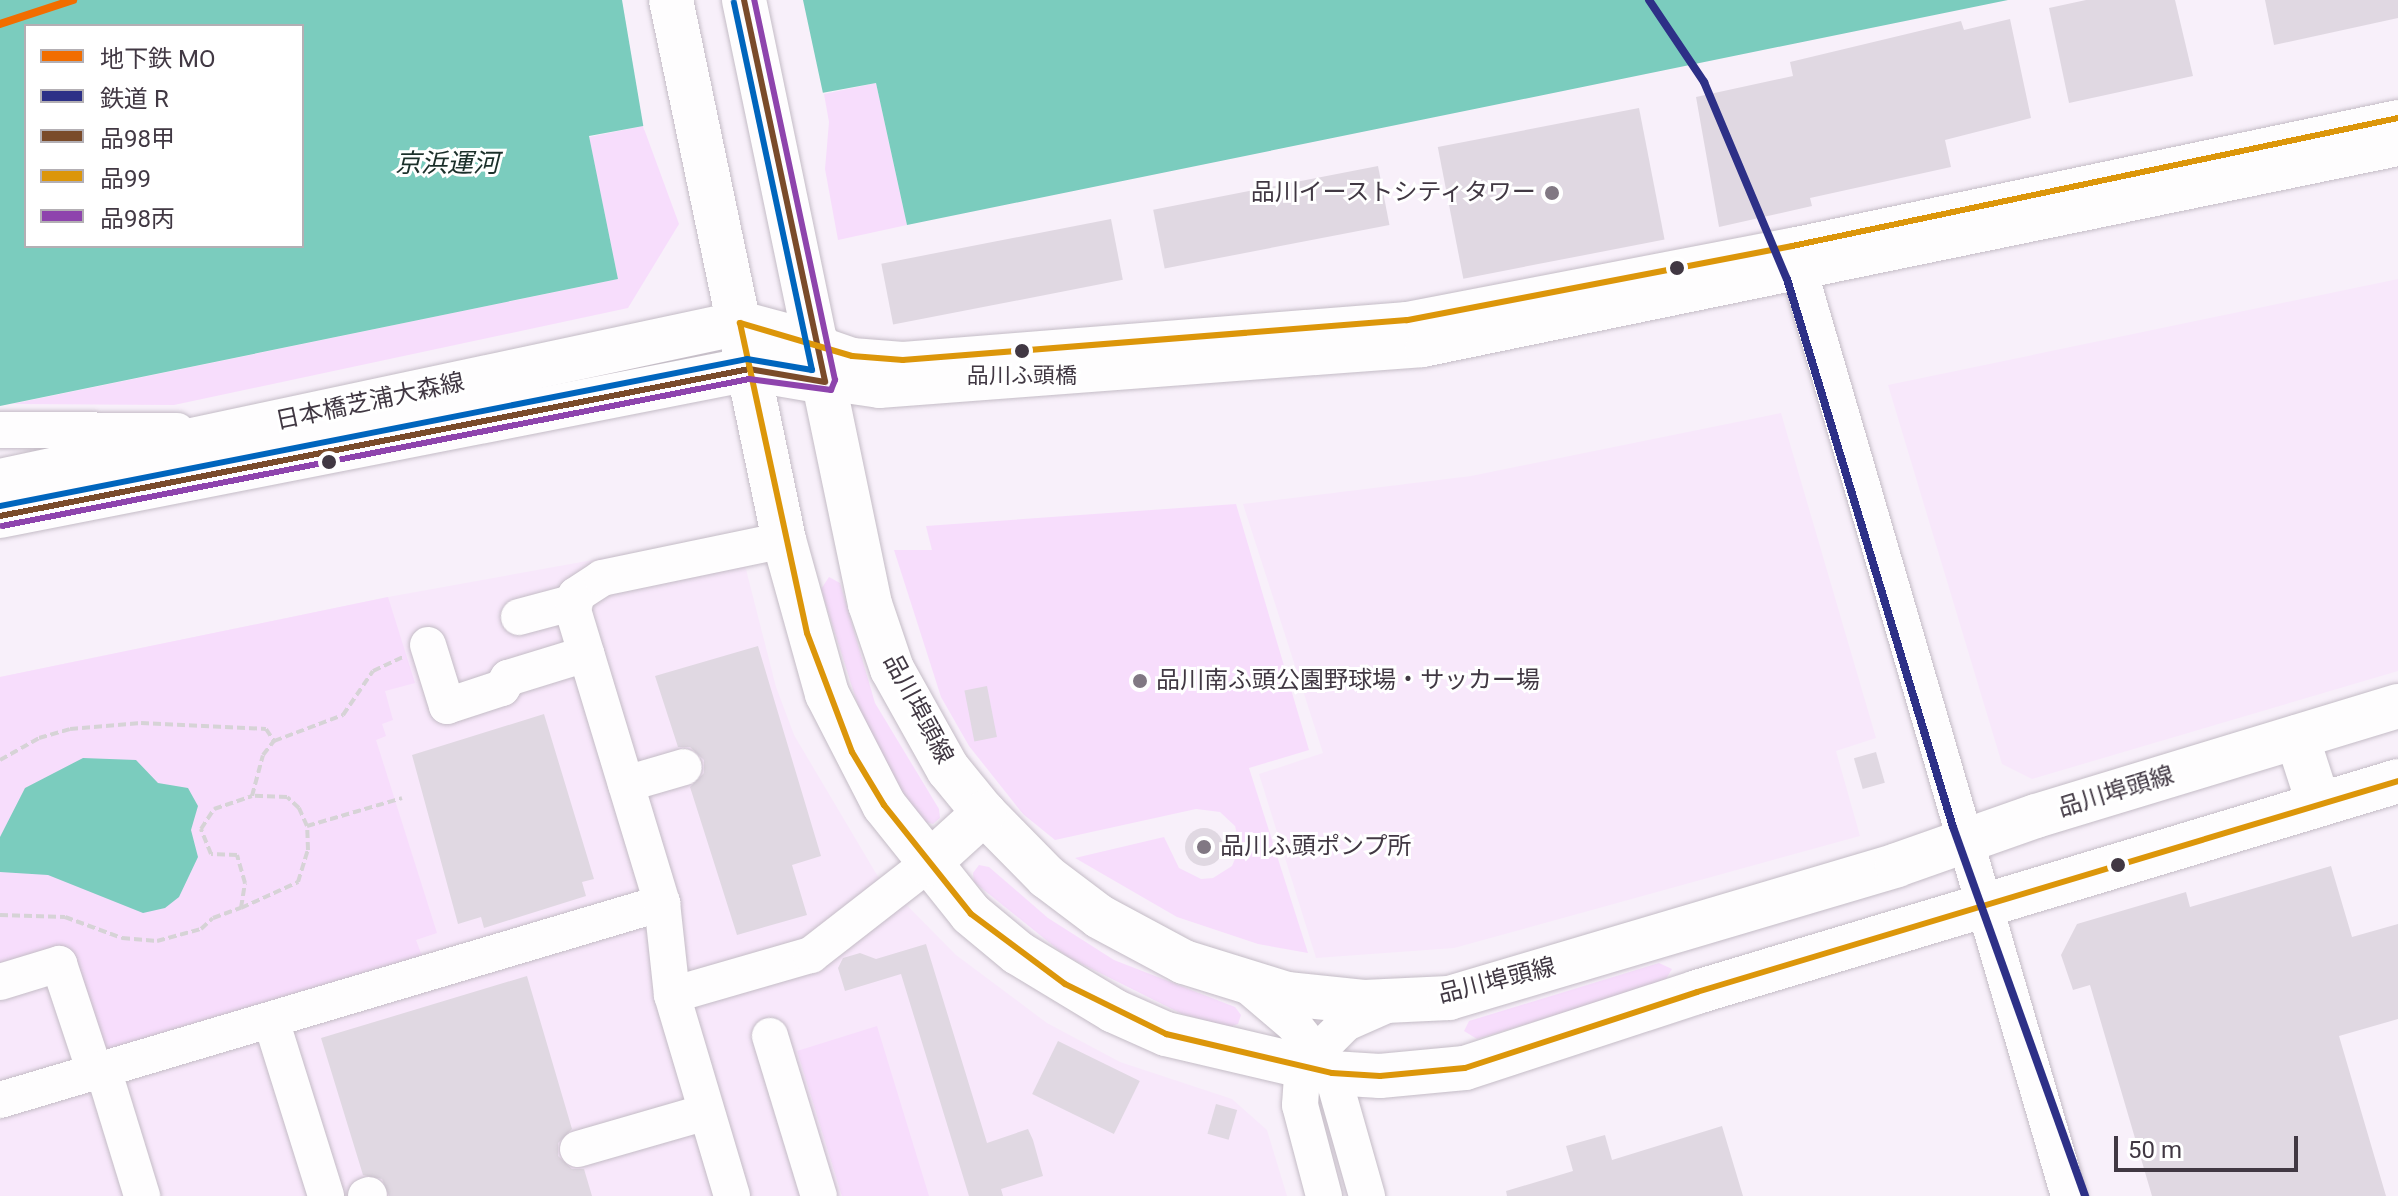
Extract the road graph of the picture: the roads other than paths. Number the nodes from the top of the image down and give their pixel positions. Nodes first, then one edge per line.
1 (671, 0) edge
2 (744, 0) edge
3 (2398, 118) edge
4 (2398, 148) edge
5 (1795, 259) junction
6 (740, 323) junction
7 (822, 363) junction
8 (749, 369) junction
9 (0, 430) edge
10 (235, 431) junction
11 (0, 462) edge
12 (70, 466) junction
13 (0, 481) edge
14 (0, 516) edge
15 (784, 540) junction
16 (575, 602) junction
17 (519, 617) dead end
18 (417, 651) road end
19 (586, 654) junction
20 (2398, 706) edge
21 (2297, 737) junction
22 (684, 767) dead end
23 (2398, 781) edge
24 (626, 784) junction
25 (2319, 805) junction
26 (984, 813) junction
27 (1965, 842) junction
28 (928, 864) junction
29 (662, 903) junction
30 (1985, 907) junction
31 (1679, 931) junction
32 (0, 982) edge
33 (1246, 984) junction
34 (1697, 992) junction
35 (672, 995) junction
36 (1404, 1001) junction
37 (271, 1020) junction
38 (770, 1036) dead end
39 (1316, 1063) junction
40 (99, 1070) junction
41 (0, 1100) edge
42 (706, 1112) junction
43 (578, 1149) dead end
44 (817, 1195) edge
45 (142, 1196) edge
46 (326, 1196) edge
47 (732, 1196) edge
48 (1324, 1196) edge
49 (1367, 1196) edge
50 (2069, 1196) edge

1 - 6 main road
2 - 7 main road
3 - 5 street
4 - 5 street
5 - 7 street
5 - 27 street
6 - 7 main road, 日本橋芝浦大森線
6 - 8 main road
6 - 10 main road, 日本橋芝浦大森線
7 - 8 main road, 日本橋芝浦大森線
7 - 26 main road, 品川埠頭線
8 - 14 main road, 日本橋芝浦大森線
8 - 15 main road
9 - 10 street
10 - 12 main road, 日本橋芝浦大森線
11 - 12 street
12 - 13 main road, 日本橋芝浦大森線
15 - 16 street
15 - 28 main road
16 - 17 street
16 - 19 street
18 - 19 street
19 - 24 street
20 - 21 main road, 品川埠頭線
21 - 25 main road
21 - 27 main road, 品川埠頭線
22 - 24 street
23 - 25 main road
24 - 29 street
25 - 30 main road
26 - 28 main road
26 - 33 main road, 品川埠頭線
27 - 30 street
27 - 31 main road, 品川埠頭線
28 - 35 street
28 - 39 main road
29 - 35 street
29 - 37 street
30 - 34 main road
30 - 50 street
31 - 34 main road
31 - 36 main road, 品川埠頭線
32 - 40 street
33 - 36 main road, 品川埠頭線
33 - 39 street
34 - 39 main road
35 - 42 street
36 - 39 street
37 - 40 street
37 - 46 street
38 - 44 street
39 - 48 street
39 - 49 street
40 - 41 street
40 - 45 street
42 - 43 street
42 - 47 street

